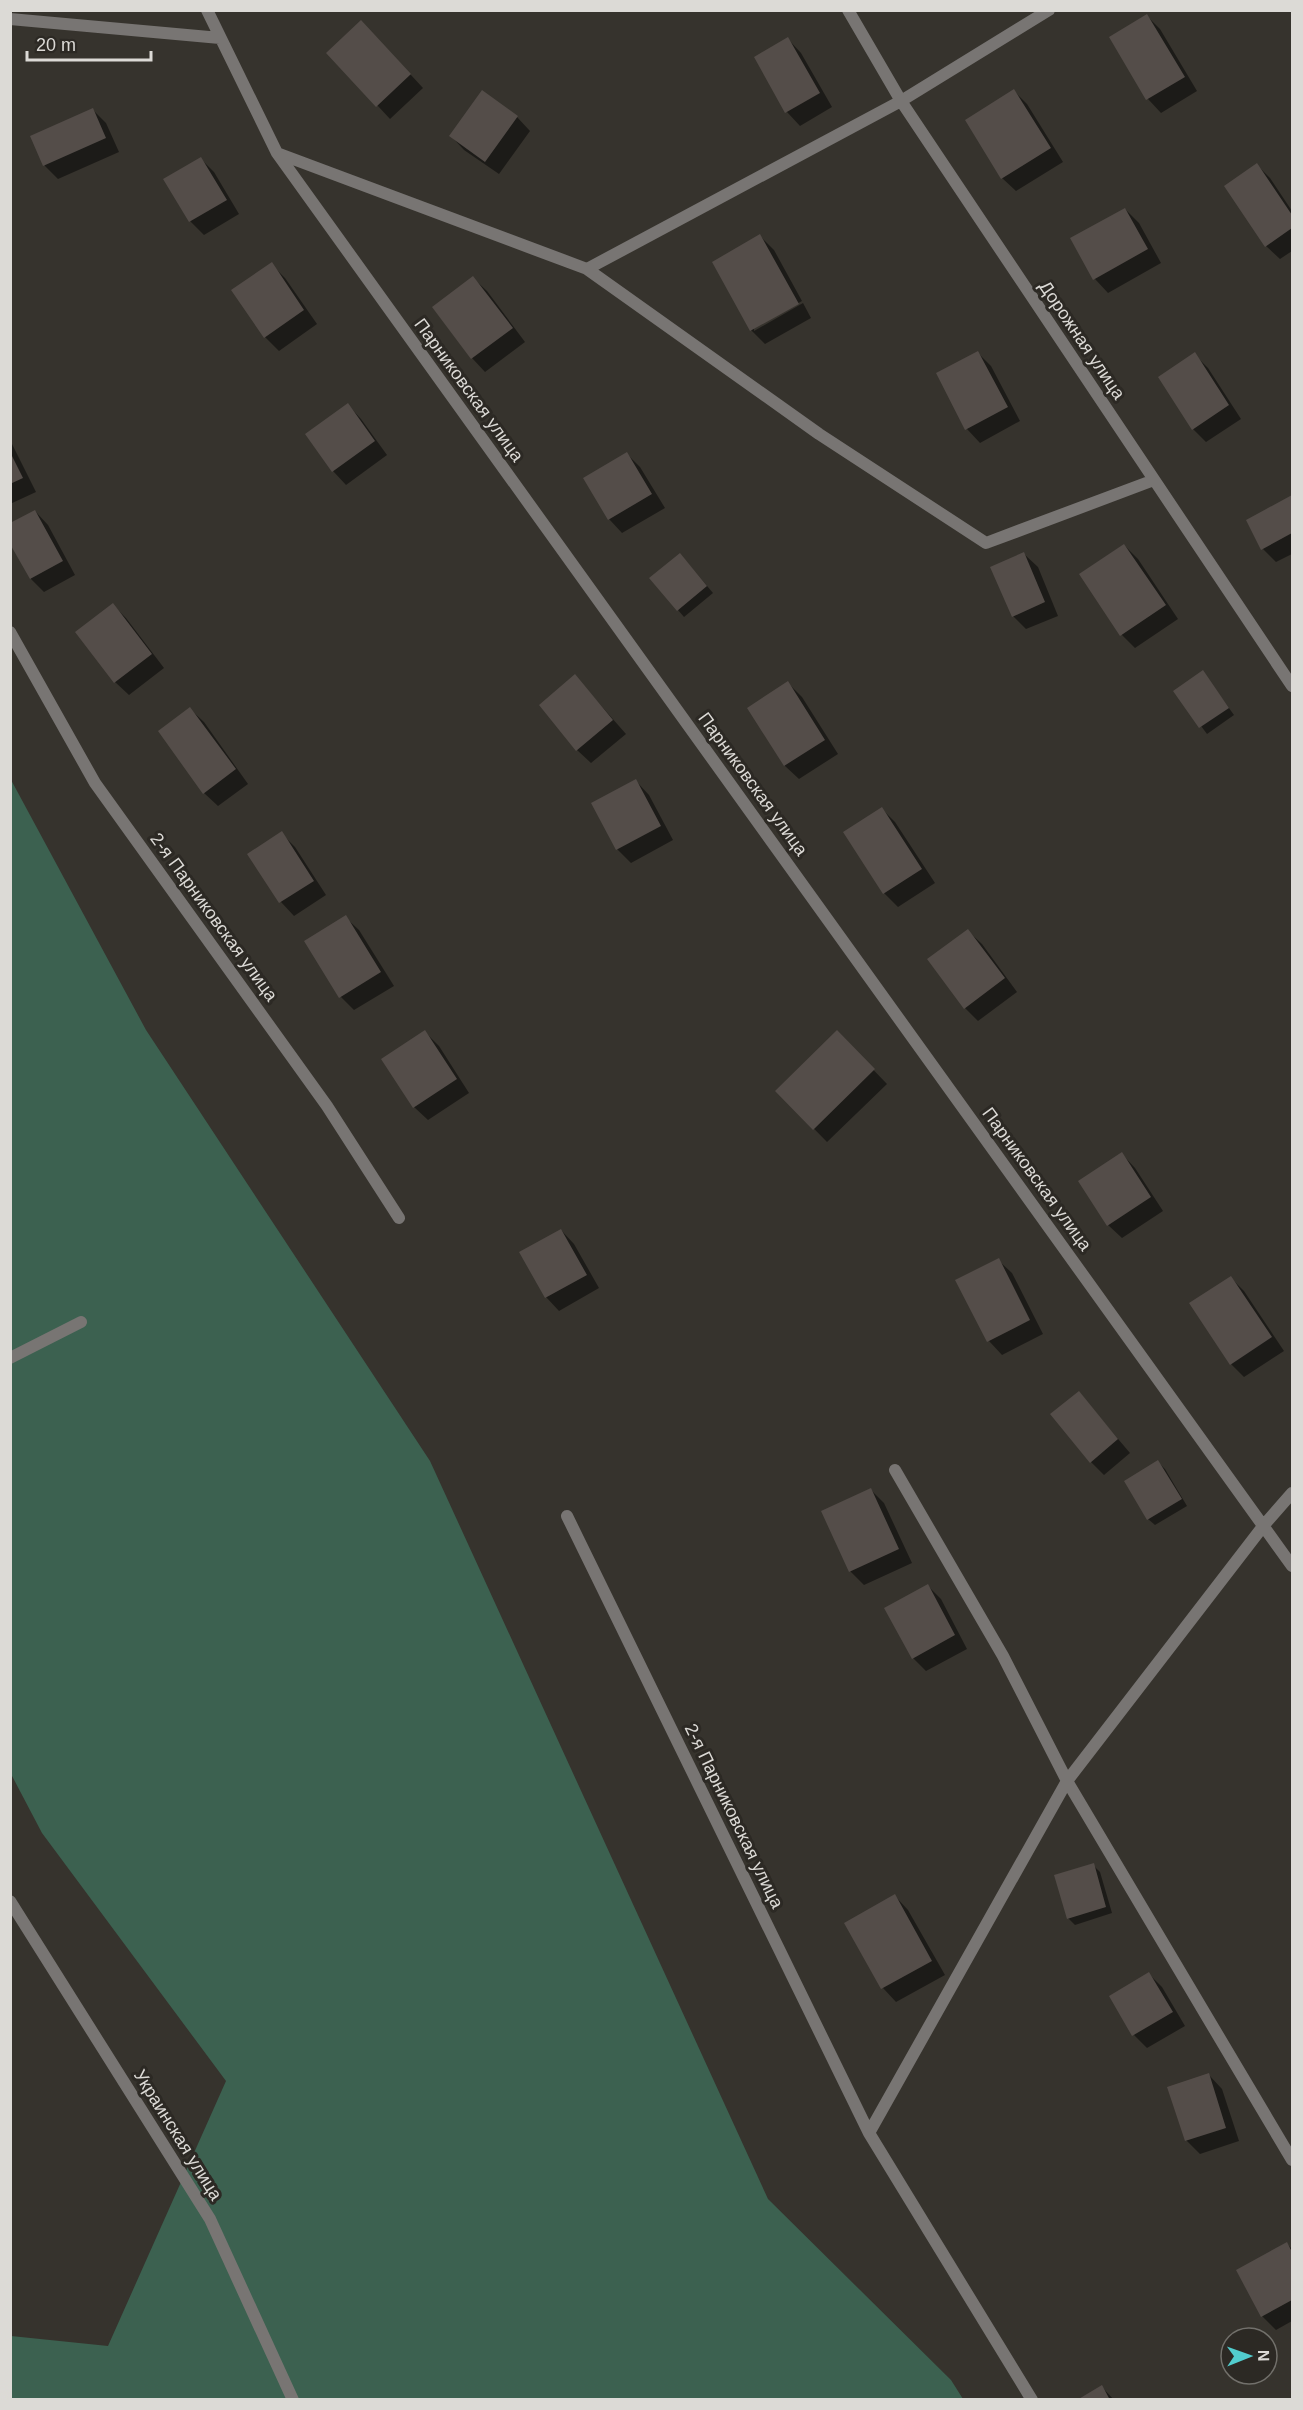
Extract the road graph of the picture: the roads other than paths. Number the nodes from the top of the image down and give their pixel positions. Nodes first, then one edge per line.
1 (207, 10) edge
2 (848, 10) edge
3 (1049, 10) edge
4 (10, 19) edge
5 (220, 38) junction
6 (901, 101) junction
7 (277, 153) junction
8 (586, 269) junction
9 (1154, 480) junction
10 (10, 632) edge
11 (1293, 686) edge
12 (399, 1218) dead end
13 (81, 1322) dead end
14 (10, 1358) edge
15 (894, 1470) dead end
16 (1293, 1493) edge
17 (567, 1516) dead end
18 (1264, 1525) junction
19 (1293, 1566) edge
20 (1067, 1781) junction
21 (10, 1901) edge
22 (869, 2133) junction
23 (1293, 2160) edge
24 (293, 2400) edge
25 (1032, 2400) edge

1 - 5 street, Парниковская улица
2 - 6 street, Дорожная улица
3 - 6 street
4 - 5 street
5 - 7 street, Парниковская улица
6 - 8 street
6 - 9 street, Дорожная улица
7 - 8 street
7 - 18 street, Парниковская улица
8 - 9 street
9 - 11 street, Дорожная улица
10 - 12 street, 2-я Парниковская улица
13 - 14 street
15 - 20 street
16 - 18 street
17 - 22 street, 2-я Парниковская улица
18 - 19 street, Парниковская улица
18 - 20 street
20 - 22 street
20 - 23 street
21 - 24 street, Украинская улица
22 - 25 street, 2-я Парниковская улица

